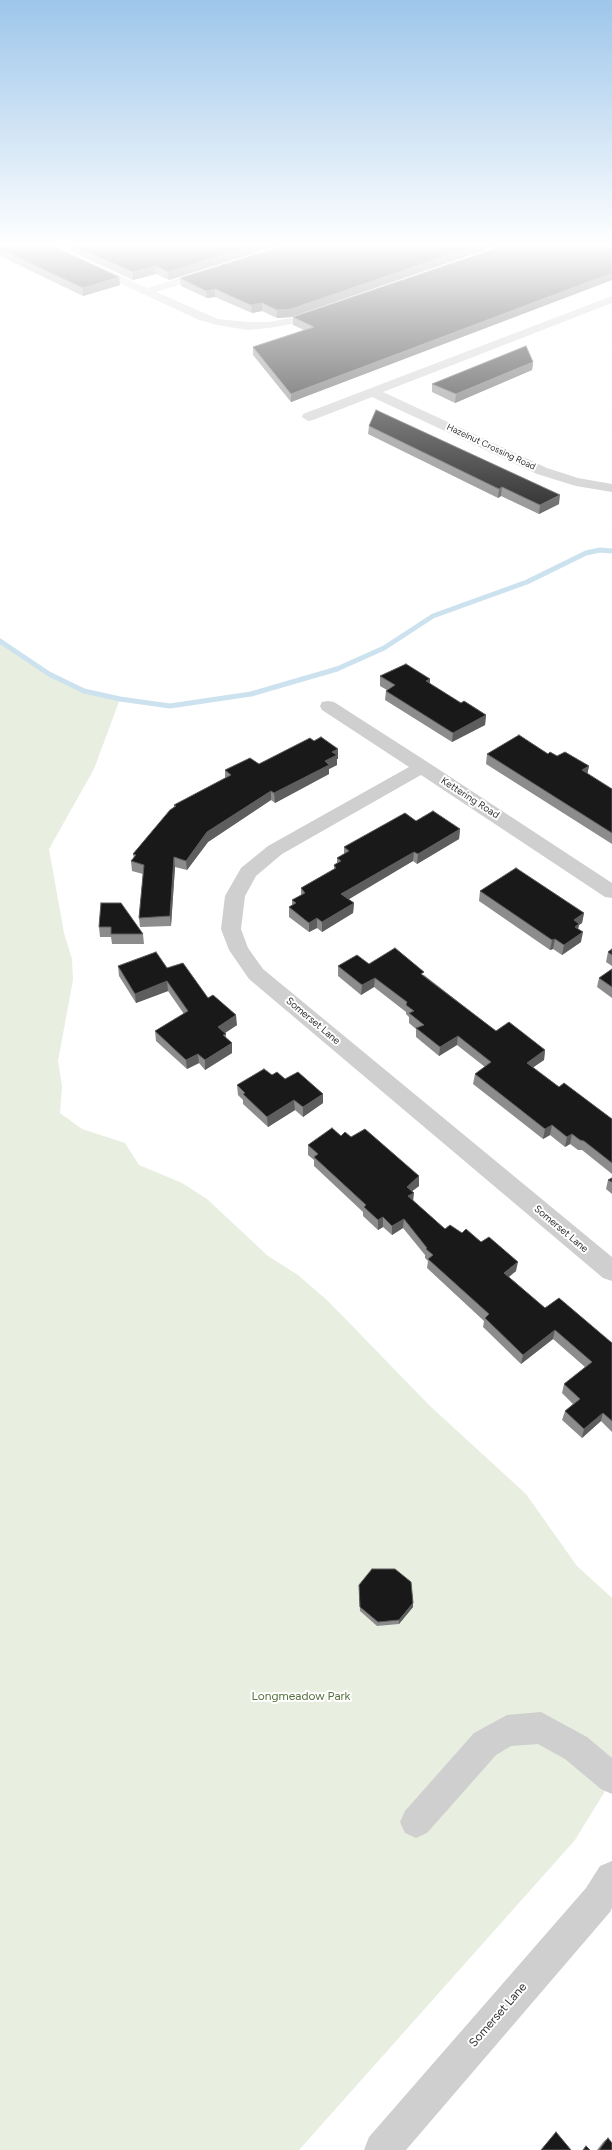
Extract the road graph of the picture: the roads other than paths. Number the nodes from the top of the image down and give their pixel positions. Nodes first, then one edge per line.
1 (499, 343) edge
2 (374, 392) junction
3 (308, 418) dead end
4 (612, 488) edge
5 (328, 706) dead end
6 (423, 768) junction
7 (612, 892) edge
8 (612, 1271) edge
9 (612, 1778) edge
10 (416, 1822) dead end
11 (612, 1878) edge
12 (382, 2150) edge

1 - 2 street
2 - 3 street
2 - 4 street, Hazelnut Crossing Road
5 - 6 street, Kettering Road
6 - 7 street, Kettering Road
6 - 8 street, Somerset Lane
9 - 10 street
11 - 12 street, Somerset Lane

